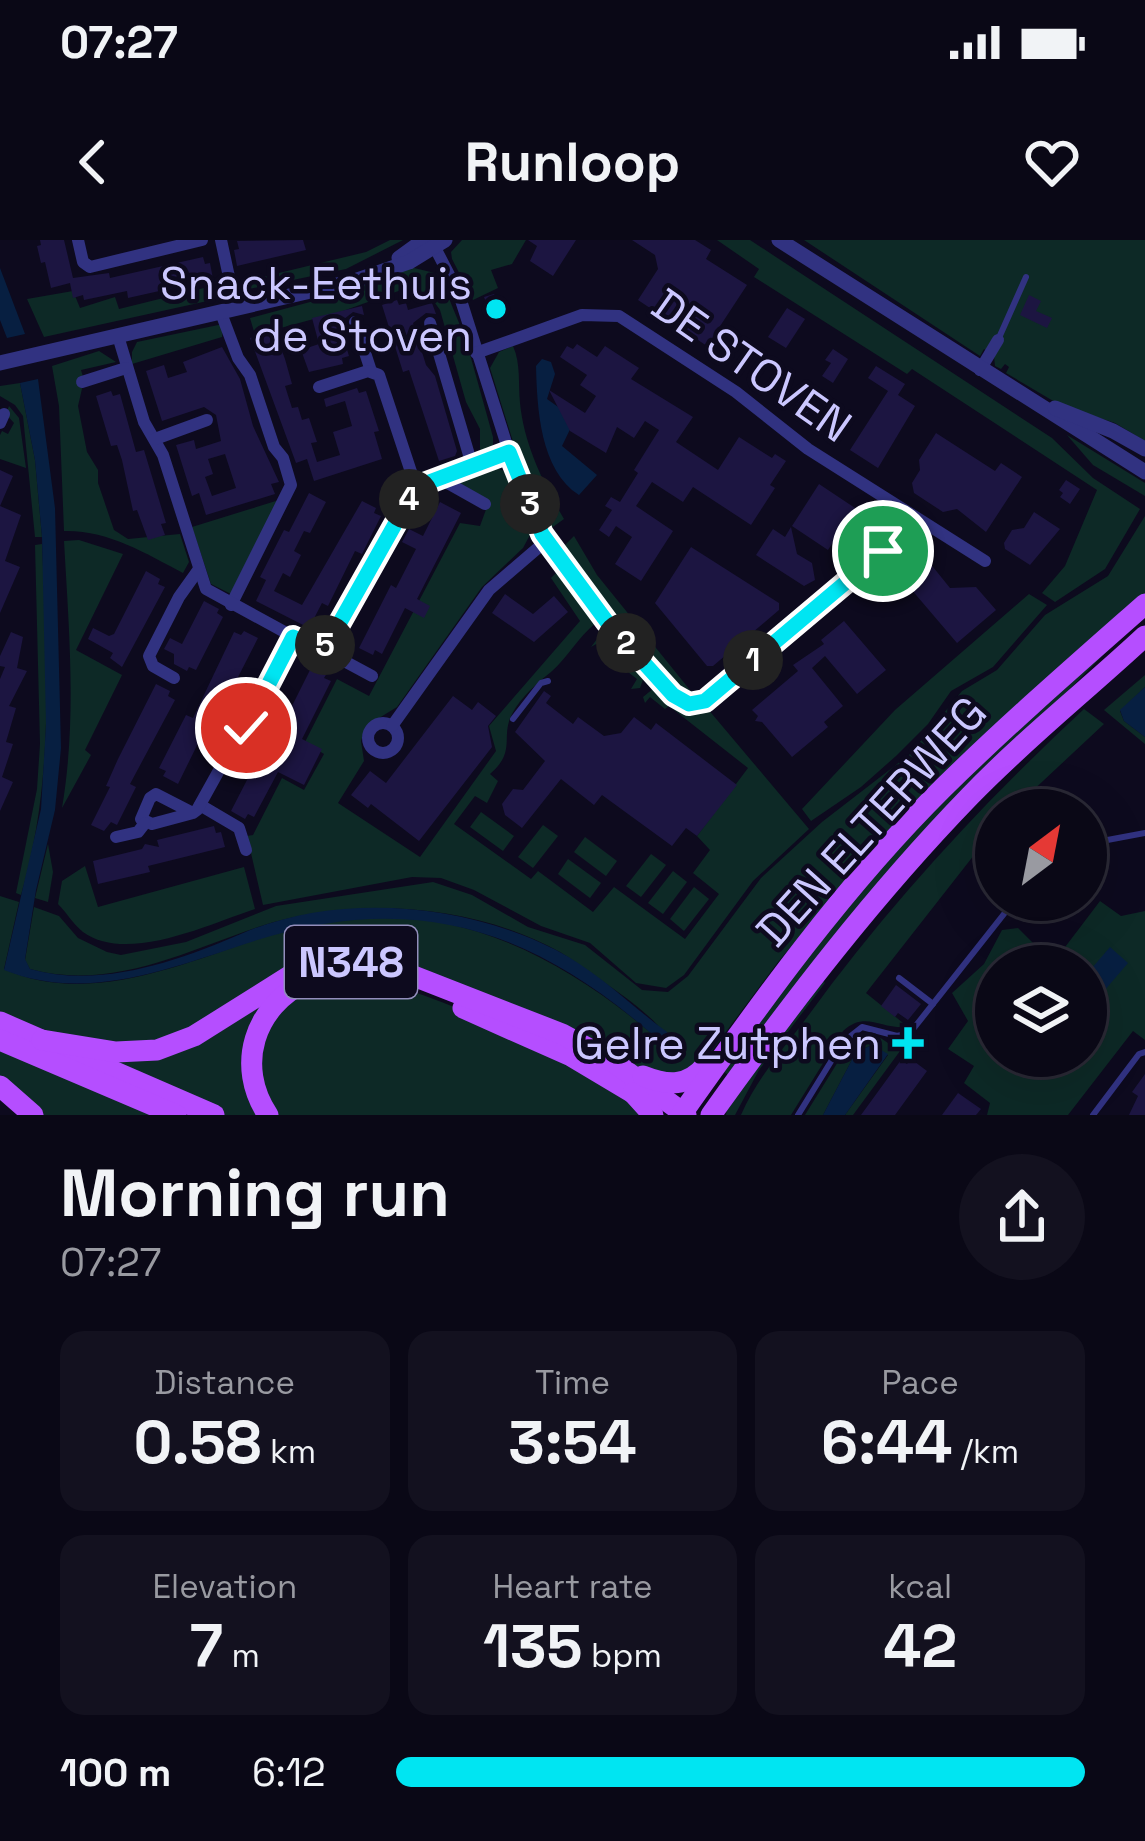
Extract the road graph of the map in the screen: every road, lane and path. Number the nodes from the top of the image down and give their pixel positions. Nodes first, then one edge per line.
1 (78, 240) edge
2 (202, 240) edge
3 (221, 240) edge
4 (434, 242) edge
5 (785, 243) edge
6 (1026, 277) dead end
7 (229, 311) junction
8 (355, 322) dead end
9 (430, 323) dead end
10 (118, 336) junction
11 (998, 340) joint
12 (476, 352) junction
13 (0, 363) edge
14 (982, 366) junction
15 (126, 368) junction
16 (371, 370) junction
17 (82, 382) dead end
18 (319, 387) dead end
19 (207, 420) dead end
20 (155, 440) junction
21 (1145, 449) edge
22 (509, 452) junction
23 (472, 465) junction
24 (1145, 472) edge
25 (437, 477) junction
26 (416, 487) junction
27 (485, 503) dead end
28 (910, 514) junction
29 (546, 541) junction
30 (985, 561) dead end
31 (199, 569) junction
32 (1145, 604) edge
33 (231, 605) junction
34 (1145, 636) edge
35 (293, 637) junction
36 (320, 648) junction
37 (372, 676) dead end
38 (174, 678) dead end
39 (548, 681) dead end
40 (513, 719) dead end
41 (392, 726) dead end
42 (196, 809) junction
43 (145, 823) junction
44 (1145, 833) edge
45 (116, 837) dead end
46 (1107, 840) edge
47 (246, 850) dead end
48 (869, 867) junction
49 (998, 921) edge
50 (899, 978) dead end
51 (933, 1004) junction
52 (0, 1022) edge
53 (0, 1040) edge
54 (42, 1040) junction
55 (1145, 1052) edge
56 (616, 1063) junction
57 (0, 1086) edge
58 (633, 1093) junction
59 (719, 1109) edge
60 (678, 1114) edge
61 (33, 1115) edge
62 (176, 1115) edge
63 (214, 1115) edge
64 (268, 1115) edge
65 (653, 1115) edge
66 (798, 1115) edge
67 (1093, 1115) edge

1 - 2 street
3 - 7 street
4 - 7 street
4 - 12 street
5 - 14 street
6 - 11 lane
7 - 10 street
7 - 33 street
8 - 16 street
9 - 23 street
10 - 13 street
10 - 15 street
11 - 14 street
12 - 22 street
12 - 28 street, DE STOVEN
14 - 21 street
14 - 24 street
15 - 17 street
15 - 20 street
16 - 18 street
16 - 26 street
19 - 20 street
20 - 31 street
22 - 23 street
22 - 29 street
23 - 25 street
25 - 26 street
25 - 27 street
26 - 36 street
28 - 29 street
28 - 30 street, DE STOVEN
29 - 41 street
31 - 33 street
31 - 38 street
32 - 48 main road, DEN ELTERWEG / N348
33 - 35 street
34 - 59 main road, DEN ELTERWEG
35 - 36 street
35 - 42 street
36 - 37 street
39 - 40 lane
42 - 43 street
42 - 43 street
42 - 47 street
43 - 45 street
44 - 46 lane
48 - 56 main road, N348
48 - 60 main road, DEN ELTERWEG / N348
49 - 51 lane
50 - 51 lane
51 - 66 lane
52 - 54 main road, N348
53 - 62 main road
54 - 56 main road, N348
54 - 63 main road, N348
55 - 67 lane
56 - 60 main road, N348
57 - 61 main road
58 - 60 main road
58 - 64 main road
58 - 65 main road

